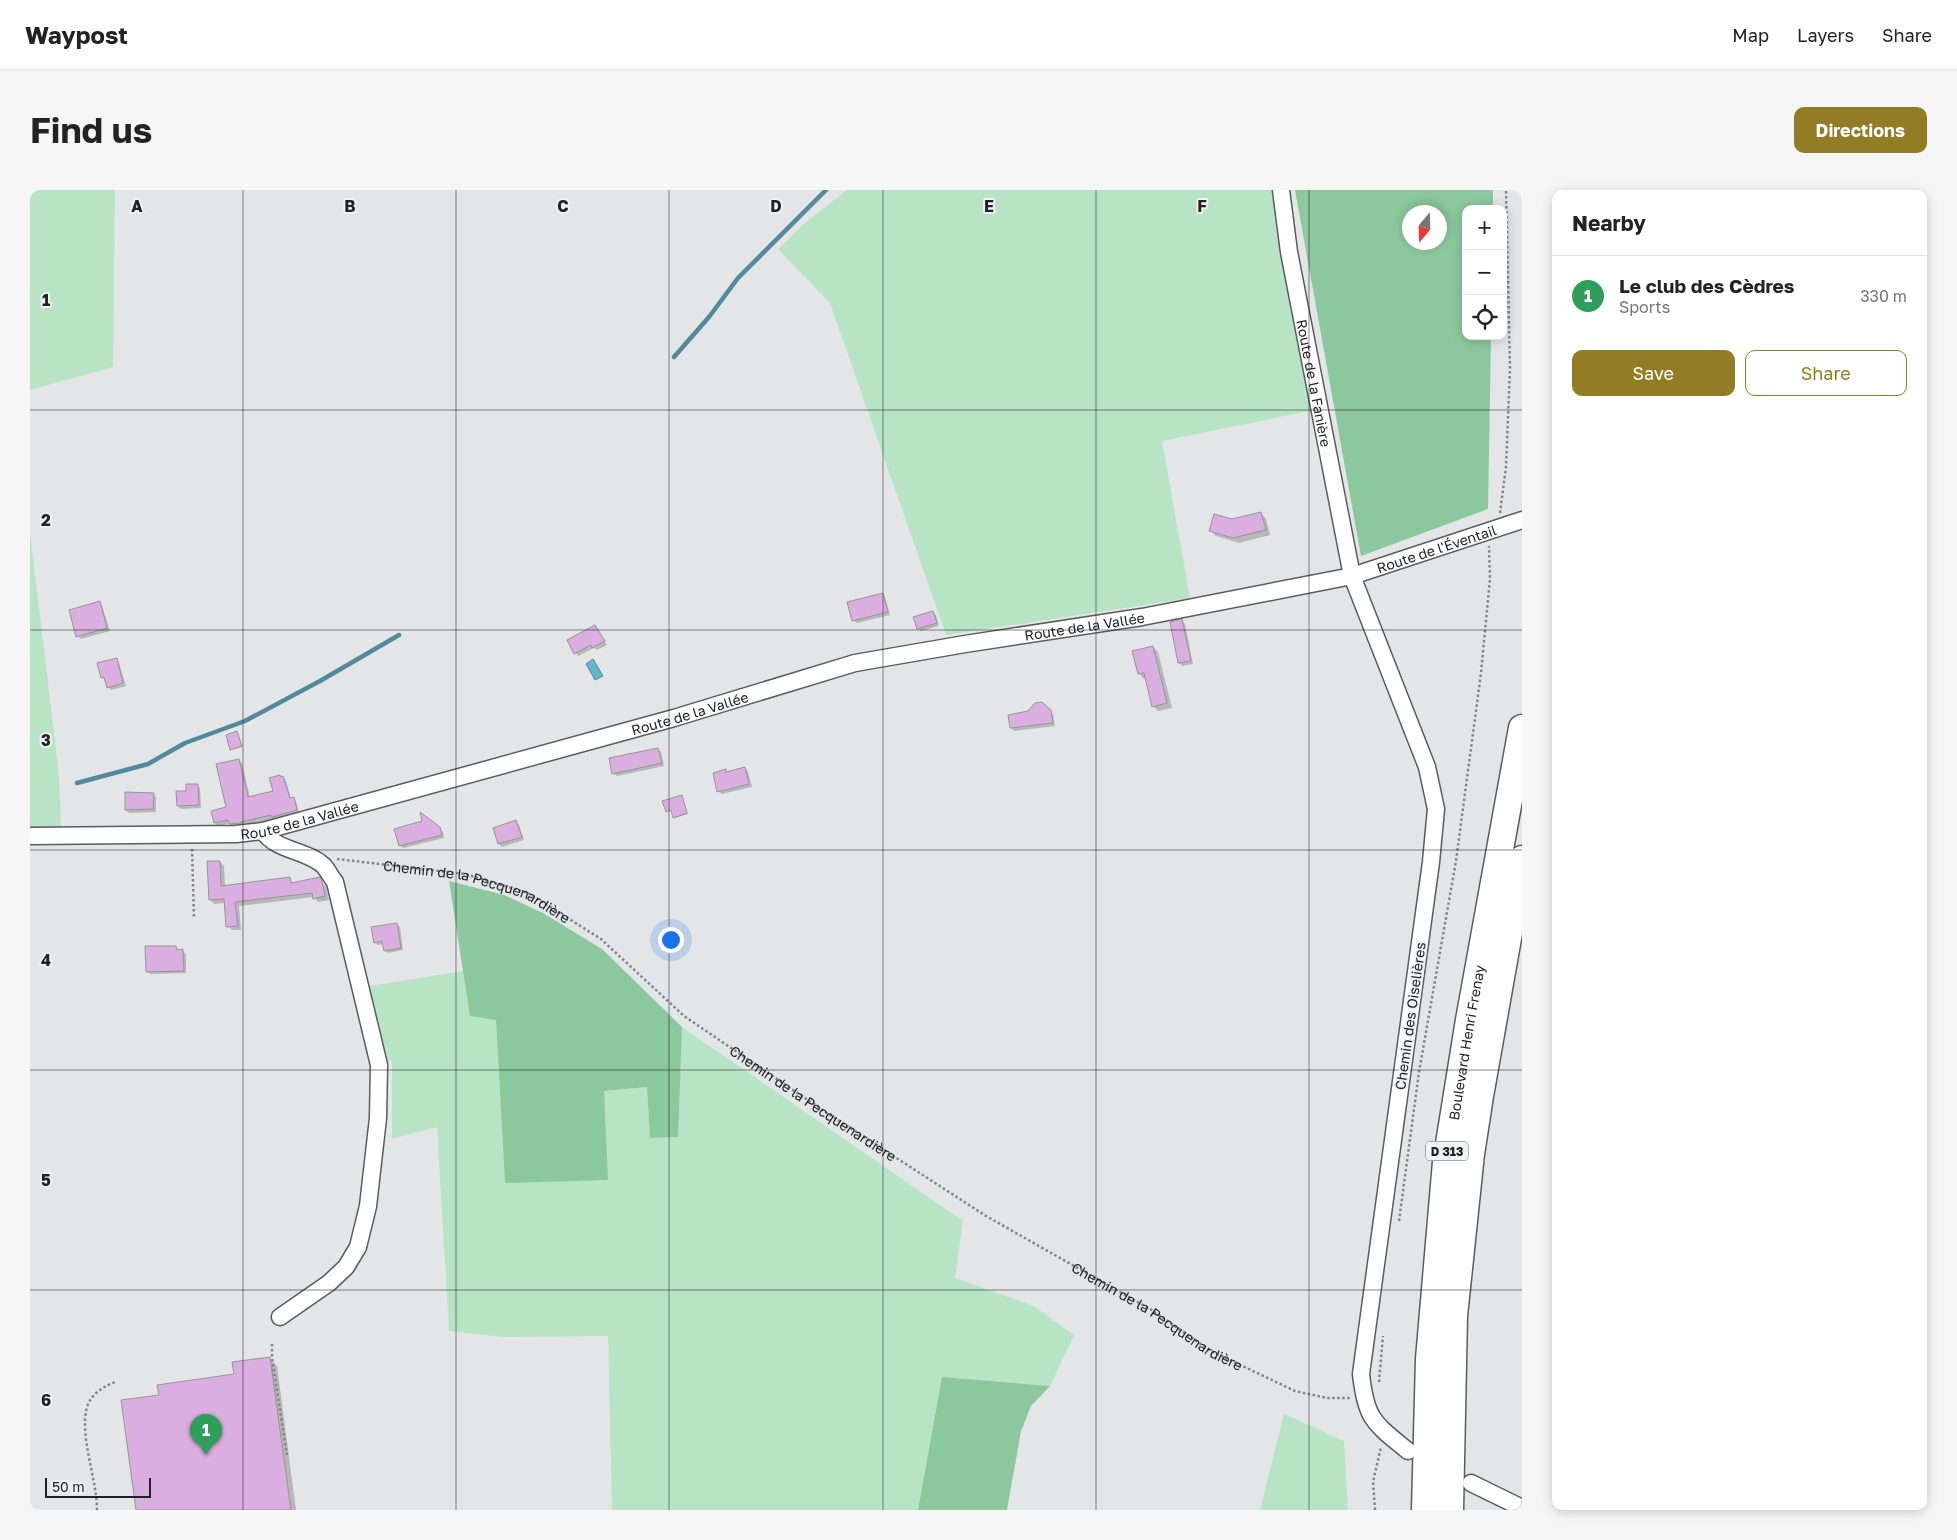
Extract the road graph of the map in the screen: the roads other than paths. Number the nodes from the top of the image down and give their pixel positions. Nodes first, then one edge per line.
1 (1281, 190) edge
2 (1522, 520) edge
3 (1352, 576) junction
4 (1522, 728) edge
5 (263, 831) junction
6 (30, 836) edge
7 (1522, 859) edge
8 (280, 1317) dead end
9 (1408, 1451) dead end
10 (1471, 1484) dead end
11 (1522, 1508) edge
12 (1425, 1510) edge
13 (1450, 1510) edge

1 - 3 street, Route de la Fanière
2 - 3 street, Route de l'Éventail
3 - 5 street, Route de la Vallée
3 - 9 street, Chemin des Oiselières
4 - 12 highway, Boulevard Henri Frenay / D 313
5 - 6 street, Route de la Vallée
5 - 8 street
7 - 13 highway, Boulevard Henri Frenay / D 313
10 - 11 street

